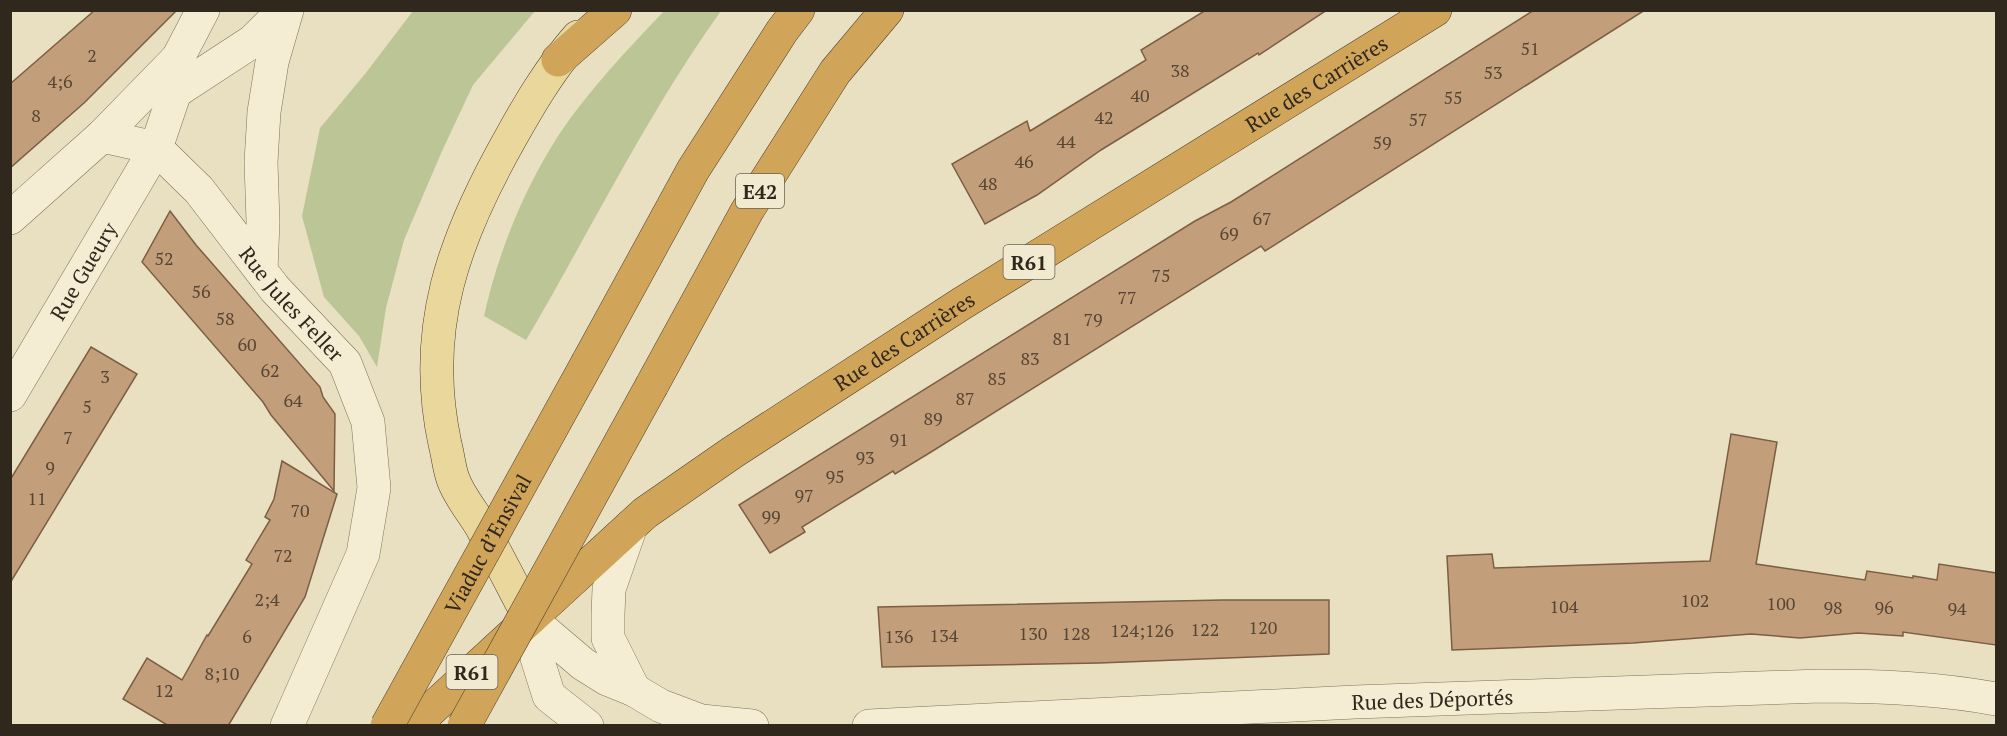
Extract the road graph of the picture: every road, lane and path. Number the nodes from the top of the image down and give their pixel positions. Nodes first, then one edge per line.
1 (203, 10) edge
2 (285, 10) edge
3 (600, 10) edge
4 (615, 10) edge
5 (798, 10) edge
6 (887, 10) edge
7 (1435, 10) edge
8 (178, 58) junction
9 (558, 60) junction
10 (175, 92) junction
11 (102, 136) junction
12 (156, 148) junction
13 (10, 218) edge
14 (261, 270) junction
15 (10, 395) edge
16 (631, 526) junction
17 (530, 619) junction
18 (634, 690) junction
19 (1996, 699) edge
20 (286, 726) edge
21 (387, 726) edge
22 (413, 726) edge
23 (444, 726) edge
24 (464, 726) edge
25 (586, 726) edge
26 (752, 726) edge
27 (869, 726) edge

1 - 8 street
2 - 10 street
2 - 14 street
3 - 9 main road
4 - 9 highway
5 - 21 highway, Viaduc d’Ensival, bridge
6 - 24 highway, E42, bridge
7 - 16 highway, Rue des Carrières / R61
8 - 10 street
8 - 11 street
9 - 17 main road
10 - 12 street
11 - 12 street
11 - 13 street
12 - 14 street, Rue Jules Feller
12 - 15 street, Rue Gueury
14 - 20 street, Rue Jules Feller
16 - 17 highway, Rue des Carrières / R61
16 - 18 street
17 - 18 street
17 - 22 highway, Rue des Carrières / R61
17 - 23 highway, R61
17 - 25 street
18 - 26 street
19 - 27 street, Rue des Déportés

